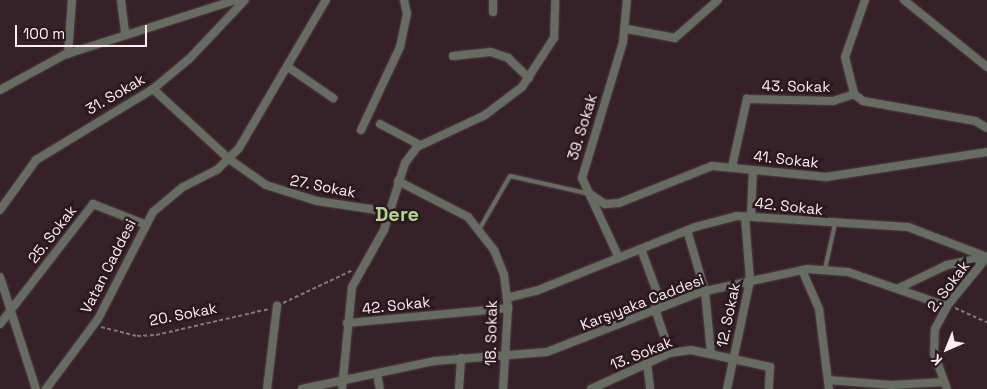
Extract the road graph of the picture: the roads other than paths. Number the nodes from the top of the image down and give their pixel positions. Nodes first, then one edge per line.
1 (72, 0) edge
2 (121, 0) edge
3 (245, 0) edge
4 (326, 0) edge
5 (404, 0) edge
6 (493, 0) edge
7 (555, 0) edge
8 (626, 0) edge
9 (718, 0) edge
10 (865, 0) edge
11 (904, 0) edge
12 (231, 1) edge
13 (493, 12) dead end
14 (627, 29) junction
15 (125, 36) junction
16 (68, 54) junction
17 (453, 56) dead end
18 (987, 66) edge
19 (288, 67) junction
20 (530, 78) junction
21 (153, 89) junction
22 (0, 90) edge
23 (854, 94) junction
24 (333, 98) dead end
25 (380, 124) dead end
26 (987, 128) edge
27 (361, 130) dead end
28 (420, 144) junction
29 (987, 152) edge
30 (229, 159) junction
31 (732, 167) junction
32 (753, 170) junction
33 (398, 181) junction
34 (590, 194) junction
35 (0, 210) edge
36 (390, 212) junction
37 (748, 215) junction
38 (144, 224) junction
39 (835, 224) junction
40 (480, 228) junction
41 (687, 230) junction
42 (641, 249) junction
43 (987, 257) edge
44 (619, 258) junction
45 (825, 269) junction
46 (802, 270) junction
47 (0, 277) edge
48 (750, 280) junction
49 (899, 288) junction
50 (705, 291) junction
51 (507, 298) junction
52 (277, 306) road end
53 (947, 306) junction
54 (508, 308) junction
55 (655, 309) junction
56 (10, 310) junction
57 (347, 323) junction
58 (0, 324) edge
59 (670, 353) junction
60 (711, 353) junction
61 (461, 358) junction
62 (506, 358) junction
63 (733, 358) junction
64 (647, 363) junction
65 (377, 374) junction
66 (828, 380) junction
67 (342, 385) edge
68 (946, 385) edge
69 (36, 389) edge
70 (46, 389) edge
71 (268, 389) edge
72 (302, 389) edge
73 (380, 389) edge
74 (459, 389) edge
75 (503, 389) edge
76 (591, 389) edge
77 (650, 389) edge
78 (726, 389) edge
79 (769, 389) edge
80 (829, 389) edge

1 - 16 street
2 - 15 street
3 - 21 street, 31. Sokak
4 - 19 street, Vatan Caddesi
5 - 27 street
6 - 13 street
7 - 20 street
8 - 14 street, 39. Sokak
9 - 14 street
10 - 23 street
11 - 18 street
12 - 15 street
14 - 34 street, 39. Sokak
15 - 16 street
16 - 22 street
17 - 20 street
19 - 24 street
19 - 30 street, Vatan Caddesi
20 - 28 street
21 - 30 street, 27. Sokak
21 - 35 street, 31. Sokak
23 - 26 street
23 - 31 street, 43. Sokak
25 - 28 street
28 - 33 street
29 - 32 street, 41. Sokak
30 - 36 street, 27. Sokak
30 - 38 street, Vatan Caddesi
31 - 32 street, 41. Sokak
31 - 34 street, 41. Sokak
32 - 37 street, 12. Sokak
33 - 36 street
33 - 40 street, 18. Sokak
34 - 40 lane
34 - 44 street, 39. Sokak
36 - 57 street
37 - 39 street, 42. Sokak
37 - 41 street, 42. Sokak
37 - 48 street, 12. Sokak
38 - 56 street, 25. Sokak
38 - 70 street, Vatan Caddesi
39 - 43 street, 42. Sokak
39 - 45 lane
40 - 51 street, 18. Sokak
41 - 42 street, 42. Sokak
41 - 50 street
42 - 44 street, 42. Sokak
42 - 55 street
43 - 49 street, 2. Sokak
43 - 53 street, 2. Sokak
44 - 51 street, 42. Sokak
45 - 46 street, Karşıyaka Caddesi
45 - 49 street, Karşıyaka Caddesi
46 - 48 street, Karşıyaka Caddesi
46 - 66 street
47 - 56 street
48 - 50 street, Karşıyaka Caddesi
48 - 63 street, 12. Sokak
49 - 53 street, Karşıyaka Caddesi
50 - 55 street, Karşıyaka Caddesi
50 - 60 street
51 - 54 street, 18. Sokak
52 - 71 street
53 - 68 street, 2. Sokak
54 - 57 street, 42. Sokak
54 - 62 street, 18. Sokak
55 - 59 street
55 - 62 street, Karşıyaka Caddesi
56 - 58 street, 25. Sokak
56 - 69 street
57 - 67 street
59 - 60 street, 13. Sokak
59 - 64 street, 13. Sokak
60 - 63 street, 13. Sokak
61 - 62 street, Karşıyaka Caddesi
61 - 65 street, Karşıyaka Caddesi
61 - 74 street
62 - 75 street, 18. Sokak
63 - 78 street, 12. Sokak
63 - 79 street, 13. Sokak
64 - 76 street, 13. Sokak
64 - 77 street
65 - 67 street, Karşıyaka Caddesi
65 - 73 street
66 - 68 street
66 - 80 street
67 - 72 street, Karşıyaka Caddesi

